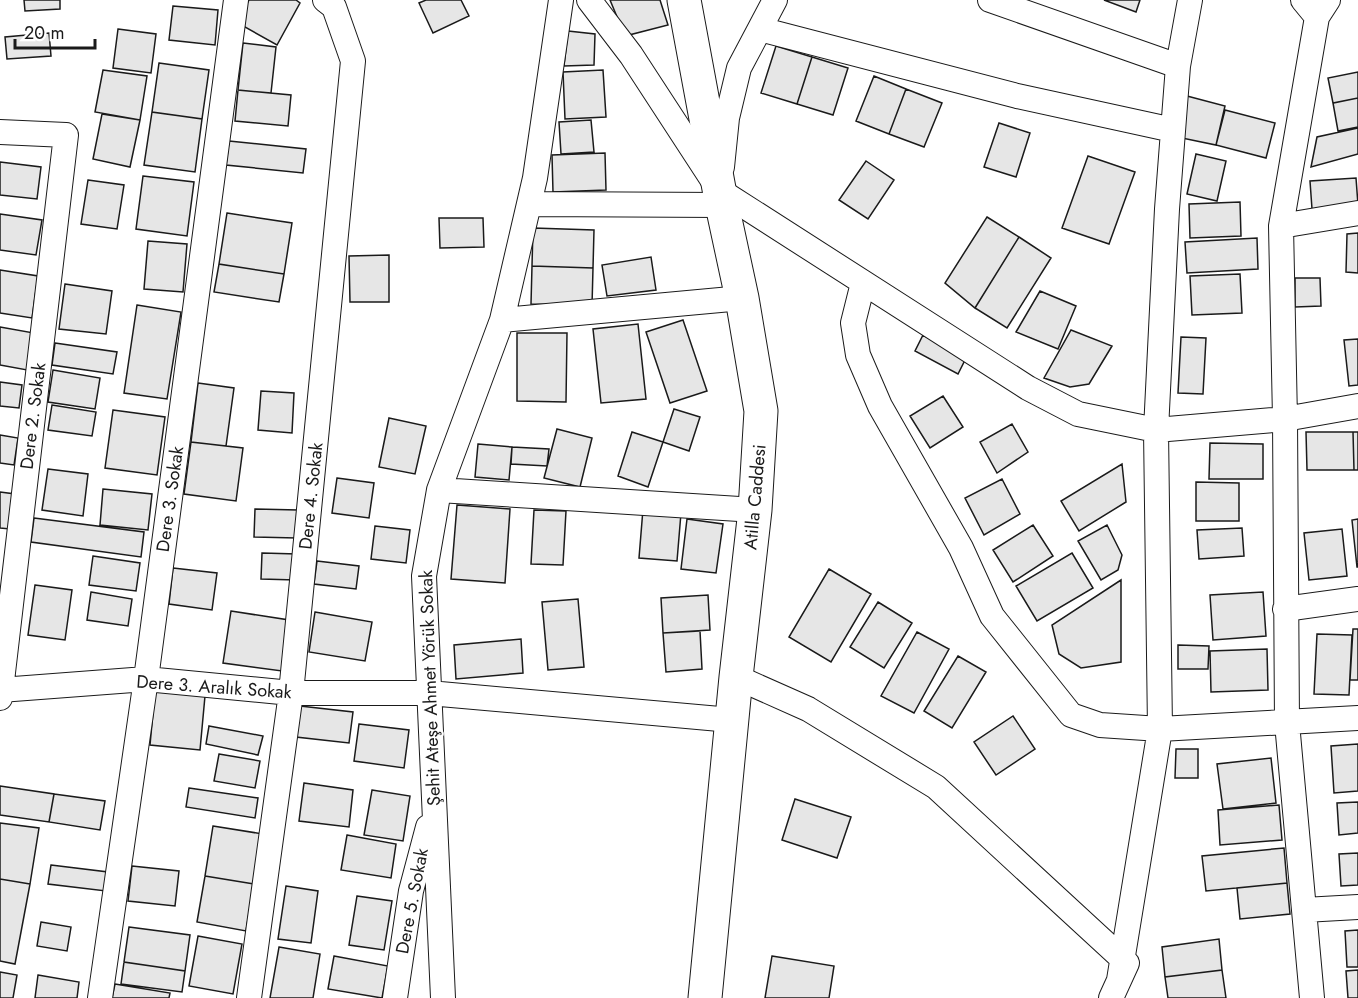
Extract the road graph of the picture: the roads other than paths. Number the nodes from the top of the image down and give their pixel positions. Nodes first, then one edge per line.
1 (236, 0) edge
2 (325, 0) edge
3 (561, 0) edge
4 (590, 0) edge
5 (684, 0) edge
6 (775, 0) edge
7 (990, 0) edge
8 (1190, 0) edge
9 (1316, 6) edge
10 (760, 28) junction
11 (1178, 66) junction
12 (1173, 130) junction
13 (0, 132) edge
14 (721, 197) junction
15 (529, 204) junction
16 (1358, 213) edge
17 (1281, 226) junction
18 (863, 283) junction
19 (742, 298) junction
20 (502, 320) junction
21 (1358, 406) edge
22 (1285, 419) junction
23 (1156, 430) junction
24 (439, 490) junction
25 (755, 510) junction
26 (1358, 599) edge
27 (1285, 609) junction
28 (736, 677) junction
29 (146, 680) junction
30 (0, 692) edge
31 (291, 693) junction
32 (429, 693) junction
33 (1358, 718) edge
34 (731, 720) junction
35 (1287, 723) junction
36 (1160, 729) junction
37 (434, 806) junction
38 (1358, 906) edge
39 (1304, 910) junction
40 (1117, 979) edge
41 (100, 998) edge
42 (249, 998) edge
43 (395, 998) edge
44 (443, 998) edge
45 (705, 998) edge
46 (1312, 998) edge

1 - 29 street, Dere 3. Sokak
2 - 31 street, Dere 4. Sokak
3 - 15 street, Şehit Ateşe Ahmet Yörük Sokak
4 - 14 street
5 - 14 street, Atilla Caddesi
6 - 10 street
7 - 11 street
8 - 11 street
9 - 17 street
10 - 12 street
10 - 14 street
11 - 12 street
12 - 23 street
13 - 30 street, Dere 2. Sokak
14 - 15 street
14 - 18 street
14 - 19 street, Atilla Caddesi
15 - 20 street, Şehit Ateşe Ahmet Yörük Sokak
16 - 17 street
17 - 22 street
18 - 23 street
18 - 36 street
19 - 20 street
19 - 25 street, Atilla Caddesi
20 - 24 street, Şehit Ateşe Ahmet Yörük Sokak
21 - 22 street
22 - 23 street
22 - 27 street
23 - 36 street
24 - 25 street
24 - 32 street, Şehit Ateşe Ahmet Yörük Sokak
25 - 28 street, Atilla Caddesi
26 - 27 street
27 - 35 street
28 - 34 street, Atilla Caddesi
28 - 40 street
29 - 30 street, Dere 3. Aralık Sokak
29 - 31 street, Dere 3. Aralık Sokak
29 - 41 street, Dere 3. Sokak
31 - 32 street, Dere 3. Aralık Sokak
31 - 42 street, Dere 4. Sokak
32 - 34 street, Dere 3. Aralık Sokak
32 - 37 street, Şehit Ateşe Ahmet Yörük Sokak
33 - 35 street
34 - 45 street, Atilla Caddesi
35 - 36 street
35 - 39 street
36 - 40 street
37 - 43 street, Dere 5. Sokak
37 - 44 street, Şehit Ateşe Ahmet Yörük Sokak
38 - 39 street
39 - 46 street

